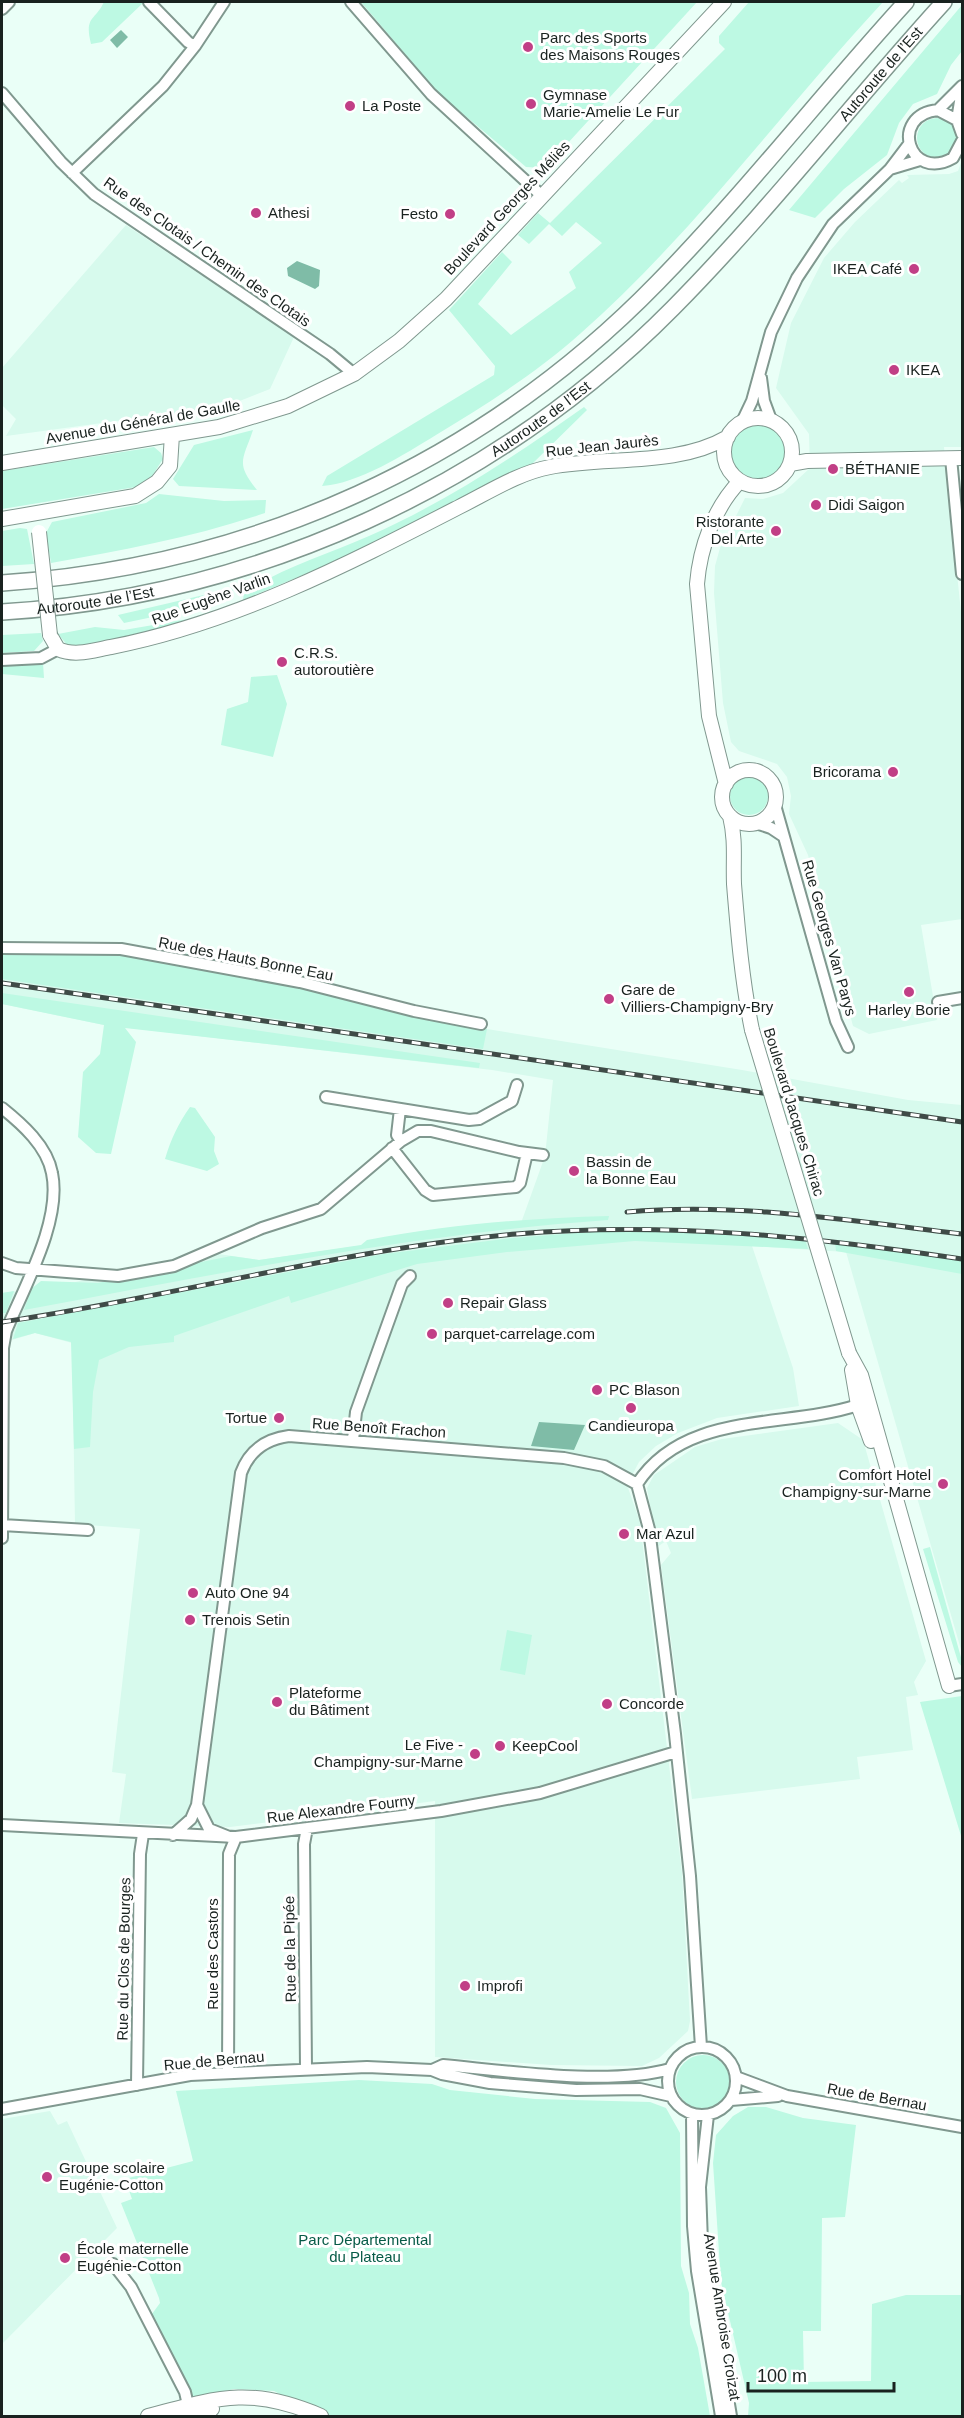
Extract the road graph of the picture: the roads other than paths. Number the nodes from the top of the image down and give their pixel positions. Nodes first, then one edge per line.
1 (9, 2) edge
2 (149, 2) edge
3 (224, 2) edge
4 (351, 2) edge
5 (724, 2) edge
6 (906, 2) edge
7 (944, 2) edge
8 (2, 9) edge
9 (195, 46) junction
10 (963, 87) edge
11 (2, 93) edge
12 (938, 110) junction
13 (957, 120) junction
14 (963, 134) edge
15 (963, 141) edge
16 (909, 144) junction
17 (920, 159) junction
18 (890, 169) junction
19 (72, 172) junction
20 (542, 196) junction
21 (760, 372) junction
22 (354, 374) junction
23 (771, 420) junction
24 (742, 422) junction
25 (171, 435) junction
26 (728, 437) junction
27 (793, 448) junction
28 (690, 454) junction
29 (957, 458) edge
30 (726, 462) junction
31 (2, 463) edge
32 (790, 464) junction
33 (740, 481) junction
34 (48, 510) junction
35 (21, 516) junction
36 (2, 519) edge
37 (39, 532) junction
38 (358, 559) joint
39 (963, 574) edge
40 (2, 583) edge
41 (2, 612) edge
42 (58, 650) junction
43 (2, 660) edge
44 (720, 753) junction
45 (749, 771) junction
46 (726, 784) junction
47 (775, 805) junction
48 (730, 816) junction
49 (752, 824) junction
50 (783, 837) junction
51 (735, 839) junction
52 (2, 948) edge
53 (963, 998) edge
54 (938, 1002) dead end
55 (481, 1024) dead end
56 (848, 1047) dead end
57 (518, 1085) dead end
58 (326, 1098) dead end
59 (2, 1108) edge
60 (400, 1109) junction
61 (464, 1120) junction
62 (461, 1138) junction
63 (401, 1140) junction
64 (392, 1148) junction
65 (527, 1153) junction
66 (543, 1155) dead end
67 (2, 1263) edge
68 (33, 1268) junction
69 (410, 1276) dead end
70 (864, 1403) junction
71 (353, 1440) junction
72 (877, 1449) junction
73 (638, 1484) junction
74 (892, 1486) junction
75 (902, 1521) junction
76 (2, 1525) edge
77 (88, 1530) dead end
78 (2, 1538) edge
79 (956, 1685) edge
80 (676, 1752) junction
81 (197, 1805) junction
82 (2, 1825) edge
83 (307, 1828) junction
84 (143, 1834) junction
85 (173, 1835) junction
86 (232, 1837) junction
87 (701, 2047) junction
88 (306, 2069) junction
89 (670, 2069) junction
90 (432, 2070) junction
91 (228, 2073) junction
92 (736, 2077) junction
93 (137, 2085) junction
94 (671, 2096) junction
95 (787, 2096) junction
96 (731, 2100) junction
97 (2, 2109) edge
98 (692, 2114) junction
99 (708, 2115) junction
100 (963, 2127) edge
101 (113, 2264) dead end
102 (186, 2405) edge
103 (148, 2416) edge
104 (321, 2416) edge
105 (721, 2416) edge
106 (731, 2416) edge

1 - 8 street
2 - 9 street
3 - 9 street
4 - 20 street
5 - 20 main road, Boulevard Georges Méliès
6 - 40 highway, Autoroute de l’Est
7 - 41 highway, Autoroute de l’Est
9 - 19 street
10 - 12 street
10 - 13 street
11 - 19 street, Rue des Clotais / Chemin des Clotais
12 - 13 street
12 - 16 street
13 - 14 street
15 - 17 street
16 - 17 street
16 - 18 street
17 - 18 street
18 - 21 street
19 - 22 street, Rue des Clotais / Chemin des Clotais
20 - 22 main road, Boulevard Georges Méliès
21 - 23 street
21 - 24 street
22 - 25 main road, Avenue du Général de Gaulle
23 - 24 main road
23 - 27 main road
24 - 26 main road, Rue Jean Jaurès
25 - 31 main road, Avenue du Général de Gaulle
25 - 34 main road
26 - 28 main road, Rue Jean Jaurès
26 - 30 main road
27 - 29 main road
27 - 32 main road
28 - 30 main road, Rue Jean Jaurès
28 - 38 main road, Rue Jean Jaurès
29 - 32 main road
29 - 39 street
30 - 33 main road
32 - 33 main road
33 - 44 main road, Boulevard Jacques Chirac
34 - 35 main road
34 - 37 main road
35 - 36 main road
35 - 37 main road
37 - 42 main road, bridge
38 - 42 main road, Rue Eugène Varlin
42 - 43 street, Rue Eugène Varlin
44 - 45 main road
44 - 46 main road, Boulevard Jacques Chirac
45 - 46 main road
45 - 47 main road
46 - 48 main road, Boulevard Jacques Chirac
47 - 49 main road
47 - 50 street, Rue Georges Van Parys
48 - 49 main road
48 - 51 main road, Boulevard Jacques Chirac
49 - 50 street
49 - 51 main road
50 - 56 street, Rue Georges Van Parys
51 - 70 main road, Boulevard Jacques Chirac, bridge
52 - 55 street, Rue des Hauts Bonne Eau
53 - 54 street
57 - 61 street
58 - 60 street
59 - 68 street
60 - 61 street
60 - 63 street
61 - 62 street
62 - 63 street
62 - 65 street
63 - 64 street
64 - 65 street
64 - 68 street
65 - 66 street
67 - 68 street
68 - 76 street
69 - 71 street
70 - 72 main road, Boulevard Jacques Chirac
70 - 73 street
70 - 74 main road
71 - 73 street, Rue Benoît Frachon
71 - 81 street, Rue Benoît Frachon
72 - 74 main road
72 - 75 main road
73 - 80 street
74 - 75 main road
75 - 79 main road
76 - 77 street
76 - 78 street
80 - 83 street, Rue Alexandre Fourny
80 - 87 street
81 - 85 street
81 - 86 street
82 - 84 street, Rue Alexandre Fourny
83 - 86 street, Rue Alexandre Fourny
83 - 88 street, Rue de la Pipée
84 - 85 street, Rue Alexandre Fourny
84 - 93 street, Rue du Clos de Bourges
85 - 86 street, Rue Alexandre Fourny
86 - 91 street, Rue des Castors
87 - 89 street
87 - 92 street
88 - 90 street, Rue de Bernau
88 - 91 street, Rue de Bernau
89 - 90 street, Rue de Bernau
89 - 94 street
90 - 94 street, Rue de Bernau
91 - 93 street, Rue de Bernau
92 - 95 street, Rue de Bernau
92 - 96 street
93 - 97 street, Rue de Bernau
94 - 98 street
95 - 96 street, Rue de Bernau
95 - 100 street, Rue de Bernau
96 - 99 street
98 - 99 street
98 - 105 street, Avenue Ambroise Croizat
99 - 106 street, Avenue Ambroise Croizat
101 - 102 street
102 - 103 main road
102 - 104 main road

